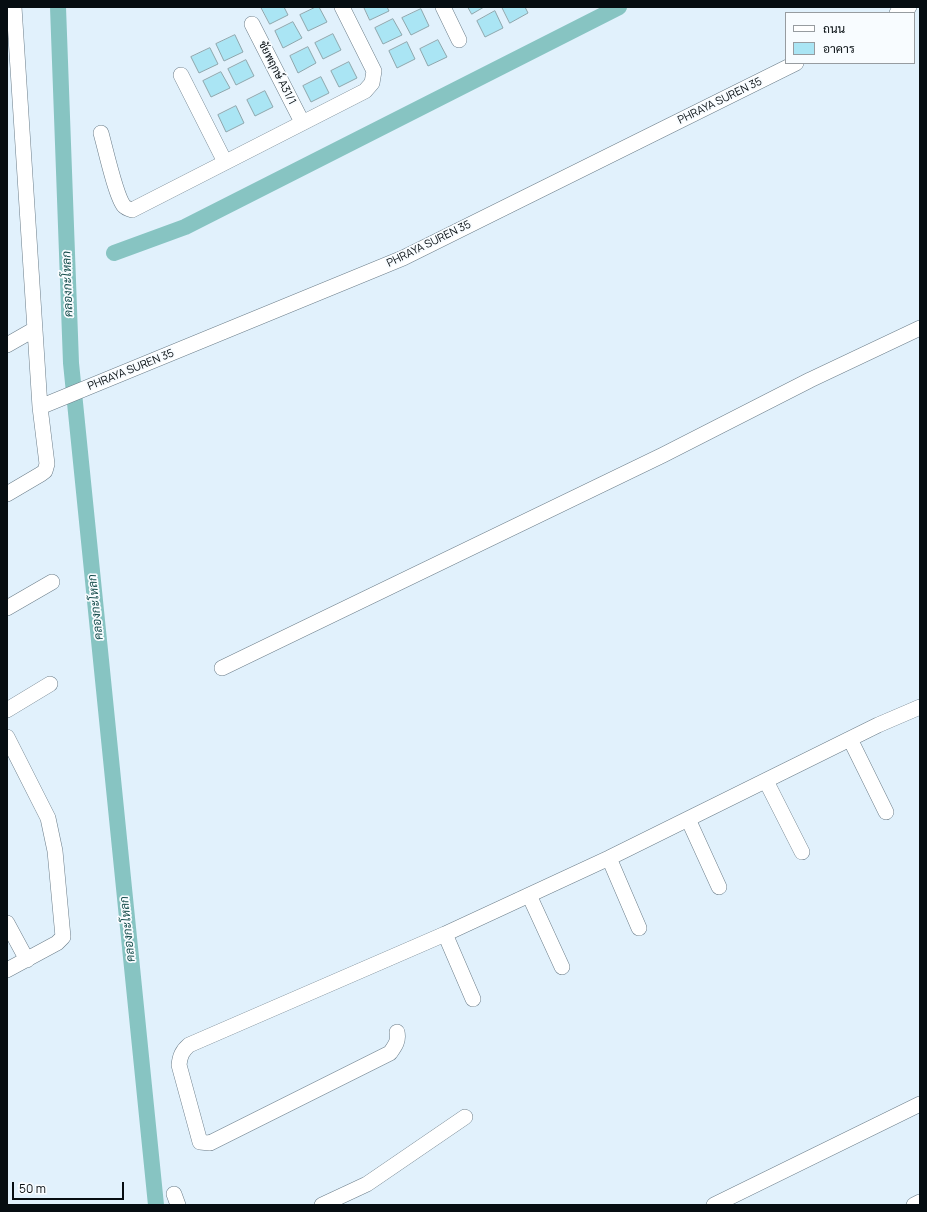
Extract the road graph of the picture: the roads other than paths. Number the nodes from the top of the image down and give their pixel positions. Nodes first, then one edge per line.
1 (14, 7) edge
2 (342, 7) edge
3 (443, 7) edge
4 (252, 24) dead end
5 (459, 40) dead end
6 (794, 64) edge
7 (181, 75) dead end
8 (302, 122) junction
9 (101, 133) dead end
10 (225, 162) junction
11 (920, 328) edge
12 (35, 329) junction
13 (7, 345) edge
14 (46, 405) junction
15 (7, 494) edge
16 (52, 582) dead end
17 (7, 608) edge
18 (222, 668) dead end
19 (50, 684) dead end
20 (920, 707) edge
21 (7, 710) edge
22 (7, 737) edge
23 (850, 739) junction
24 (766, 781) junction
25 (886, 812) dead end
26 (688, 819) junction
27 (802, 852) dead end
28 (610, 858) junction
29 (719, 887) dead end
30 (529, 895) junction
31 (7, 923) edge
32 (639, 928) dead end
33 (445, 934) junction
34 (27, 960) junction
35 (562, 968) dead end
36 (7, 970) edge
37 (473, 999) dead end
38 (397, 1032) dead end
39 (920, 1104) edge
40 (465, 1118) dead end
41 (920, 1202) edge
42 (322, 1205) edge
43 (714, 1205) edge
44 (914, 1205) edge

1 - 12 street
2 - 8 street
3 - 5 street
4 - 8 street, ชัยพฤกษ์ A31/1
6 - 14 street, PHRAYA SUREN 35
7 - 10 street
8 - 10 street
9 - 10 street
11 - 18 street
12 - 13 street
12 - 14 street
14 - 15 street
16 - 17 street
19 - 21 street
20 - 23 street
22 - 34 street
23 - 24 street
23 - 25 street
24 - 26 street
24 - 27 street
26 - 28 street
26 - 29 street
28 - 30 street
28 - 32 street
30 - 33 street
30 - 35 street
31 - 34 street
33 - 37 street
33 - 38 street
34 - 36 street
39 - 43 street
40 - 42 street
41 - 44 street

